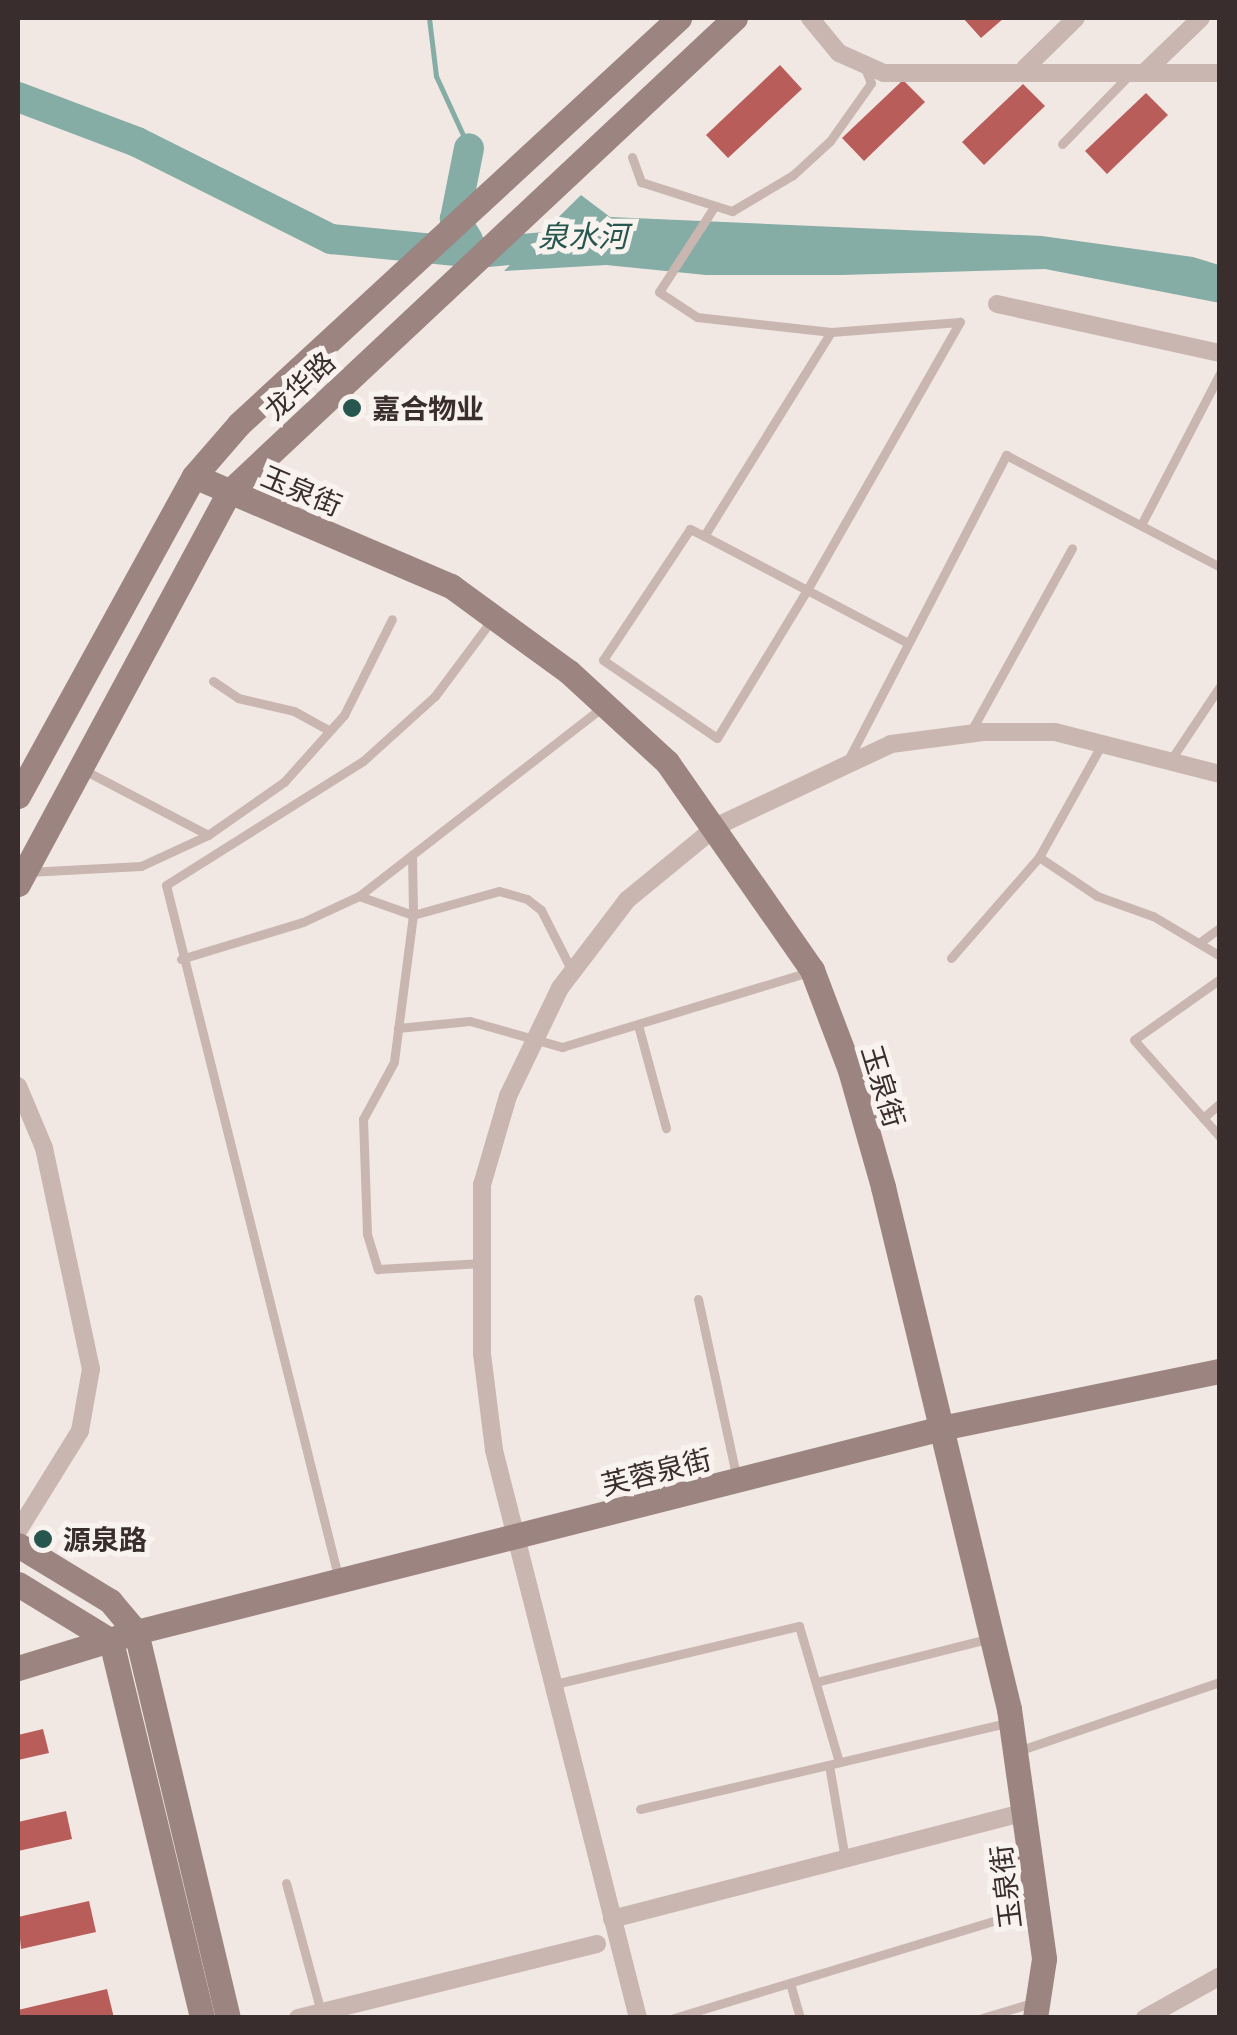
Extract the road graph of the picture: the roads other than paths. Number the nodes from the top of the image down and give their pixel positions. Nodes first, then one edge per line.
1 (679, 18) edge
2 (735, 18) edge
3 (810, 18) edge
4 (1076, 18) edge
5 (1201, 18) edge
6 (864, 64) junction
7 (1025, 68) junction
8 (1140, 71) junction
9 (1220, 73) edge
10 (1062, 144) dead end
11 (632, 157) dead end
12 (714, 208) junction
13 (997, 304) dead end
14 (831, 332) junction
15 (1220, 353) edge
16 (1220, 373) edge
17 (194, 476) junction
18 (230, 491) junction
19 (1141, 525) junction
20 (704, 536) junction
21 (1072, 548) dead end
22 (1220, 567) edge
23 (807, 590) junction
24 (496, 615) junction
25 (392, 618) dead end
26 (908, 644) junction
27 (213, 682) dead end
28 (1220, 686) edge
29 (604, 706) junction
30 (328, 730) junction
31 (970, 734) junction
32 (1102, 744) junction
33 (1170, 761) junction
34 (845, 765) junction
35 (81, 768) junction
36 (1220, 774) edge
37 (18, 796) edge
38 (718, 826) junction
39 (208, 835) junction
40 (412, 855) junction
41 (1039, 857) junction
42 (21, 878) edge
43 (360, 896) junction
44 (412, 915) junction
45 (1220, 928) edge
46 (1199, 944) junction
47 (1220, 956) edge
48 (951, 958) dead end
49 (182, 959) junction
50 (812, 970) junction
51 (572, 971) junction
52 (1220, 979) edge
53 (638, 1025) junction
54 (398, 1028) junction
55 (536, 1038) junction
56 (18, 1086) edge
57 (1220, 1104) edge
58 (1202, 1118) junction
59 (666, 1128) dead end
60 (1220, 1137) edge
61 (482, 1263) junction
62 (698, 1298) dead end
63 (1220, 1371) edge
64 (946, 1428) junction
65 (737, 1481) junction
66 (26, 1500) edge
67 (18, 1530) edge
68 (514, 1538) junction
69 (18, 1545) edge
70 (340, 1581) junction
71 (18, 1584) edge
72 (136, 1632) junction
73 (993, 1637) junction
74 (111, 1641) junction
75 (18, 1668) edge
76 (816, 1682) junction
77 (1220, 1682) edge
78 (552, 1684) junction
79 (1012, 1722) junction
80 (1018, 1750) junction
81 (834, 1763) junction
82 (640, 1809) dead end
83 (1027, 1812) junction
84 (845, 1860) junction
85 (286, 1883) dead end
86 (1036, 1896) junction
87 (612, 1919) junction
88 (597, 1944) dead end
89 (1220, 1976) edge
90 (790, 1982) junction
91 (1037, 2010) edge
92 (321, 2012) junction
93 (202, 2018) edge
94 (228, 2018) edge
95 (298, 2018) edge
96 (638, 2018) edge
97 (674, 2018) edge
98 (800, 2018) edge
99 (982, 2018) edge
100 (1145, 2018) edge

1 - 17 street, 龙华路
2 - 18 street, 龙华路
3 - 6 street
4 - 7 street
5 - 8 street
6 - 7 street
6 - 12 lane
7 - 8 street
8 - 9 street
8 - 10 lane
11 - 12 lane
12 - 14 lane
13 - 15 street
14 - 20 lane
14 - 23 lane
16 - 19 lane
17 - 18 street, 玉泉街
17 - 37 street, 龙华路
18 - 24 street, 玉泉街
18 - 35 street, 龙华路
19 - 22 lane
19 - 26 lane
20 - 23 lane
20 - 23 lane
21 - 31 lane
23 - 26 lane
24 - 29 street, 玉泉街
24 - 49 lane
25 - 30 lane
26 - 34 lane
27 - 30 lane
28 - 33 lane
29 - 38 street, 玉泉街
29 - 40 lane
30 - 39 lane
31 - 32 street
31 - 34 street
32 - 33 street
32 - 41 lane
33 - 36 street
34 - 38 street
35 - 39 lane
35 - 42 street, 龙华路
38 - 50 street, 玉泉街
38 - 51 street
39 - 42 lane
40 - 43 lane
40 - 44 lane
41 - 46 lane
41 - 48 lane
43 - 44 lane
43 - 49 lane
44 - 51 lane
44 - 54 lane
45 - 46 lane
46 - 47 lane
49 - 70 lane
50 - 53 lane
50 - 64 street, 玉泉街
51 - 55 street
52 - 58 lane
53 - 55 lane
53 - 59 lane
54 - 55 lane
54 - 61 lane
55 - 61 street
56 - 66 street
57 - 58 lane
58 - 60 lane
61 - 68 street
62 - 65 lane
63 - 64 street, 芙蓉泉街
64 - 65 street, 芙蓉泉街
64 - 73 street, 玉泉街
65 - 68 street, 芙蓉泉街
66 - 67 street
68 - 70 street, 芙蓉泉街
68 - 78 street
69 - 72 street
70 - 72 street, 芙蓉泉街
71 - 74 street
72 - 74 street, 芙蓉泉街
72 - 94 street
73 - 76 lane
73 - 79 street, 玉泉街
74 - 75 street, 芙蓉泉街
74 - 93 street
76 - 78 lane
76 - 81 lane
77 - 80 lane
78 - 87 street
79 - 80 street, 玉泉街
79 - 81 lane
80 - 83 street, 玉泉街
81 - 82 lane
81 - 84 lane
83 - 84 street
83 - 86 street, 玉泉街
84 - 87 street
85 - 92 lane
86 - 90 lane
86 - 91 street, 玉泉街
87 - 96 street
88 - 92 street
89 - 100 street
90 - 97 lane
90 - 98 lane
91 - 99 lane
92 - 95 street

